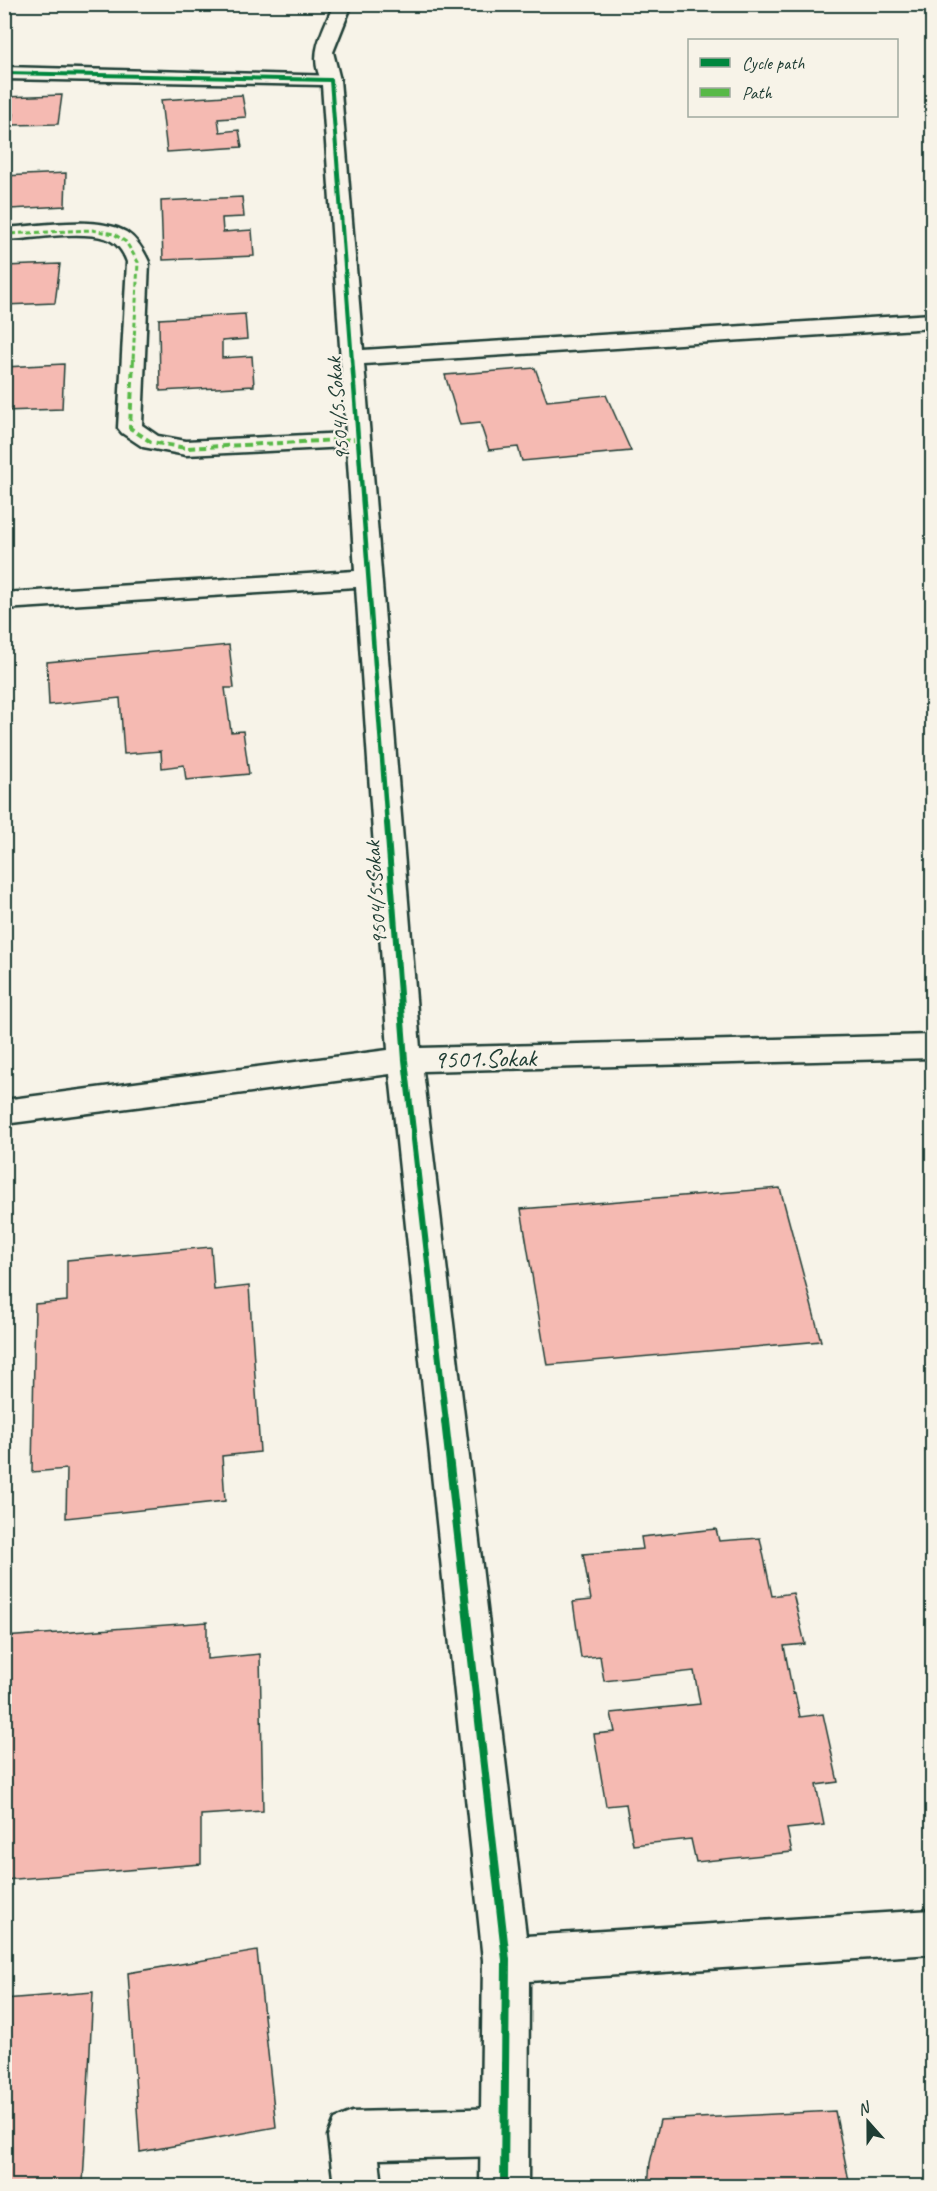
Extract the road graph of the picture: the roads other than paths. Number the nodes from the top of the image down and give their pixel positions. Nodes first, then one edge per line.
1 (343, 4) edge
2 (4, 73) edge
3 (331, 80) junction
4 (4, 234) edge
5 (933, 321) edge
6 (351, 358) junction
7 (358, 439) junction
8 (370, 578) junction
9 (4, 601) edge
10 (933, 1046) edge
11 (405, 1060) junction
12 (4, 1112) edge
13 (933, 1932) edge
14 (506, 1960) junction
15 (504, 2132) junction
16 (358, 2187) edge
17 (504, 2187) edge

1 - 3 street, 9504/5.Sokak
2 - 3 street
3 - 6 street, 9504/5.Sokak
4 - 7 street
5 - 6 street
6 - 7 street, 9504/5.Sokak
7 - 8 street, 9504/5.Sokak
8 - 9 street
8 - 11 street, 9504/5.Sokak
10 - 11 street, 9501.Sokak
11 - 12 street, 9501.Sokak
11 - 14 street, 9504/5.Sokak
13 - 14 street
14 - 15 street, 9504/5.Sokak
15 - 16 street
15 - 17 street, 9504/5.Sokak

